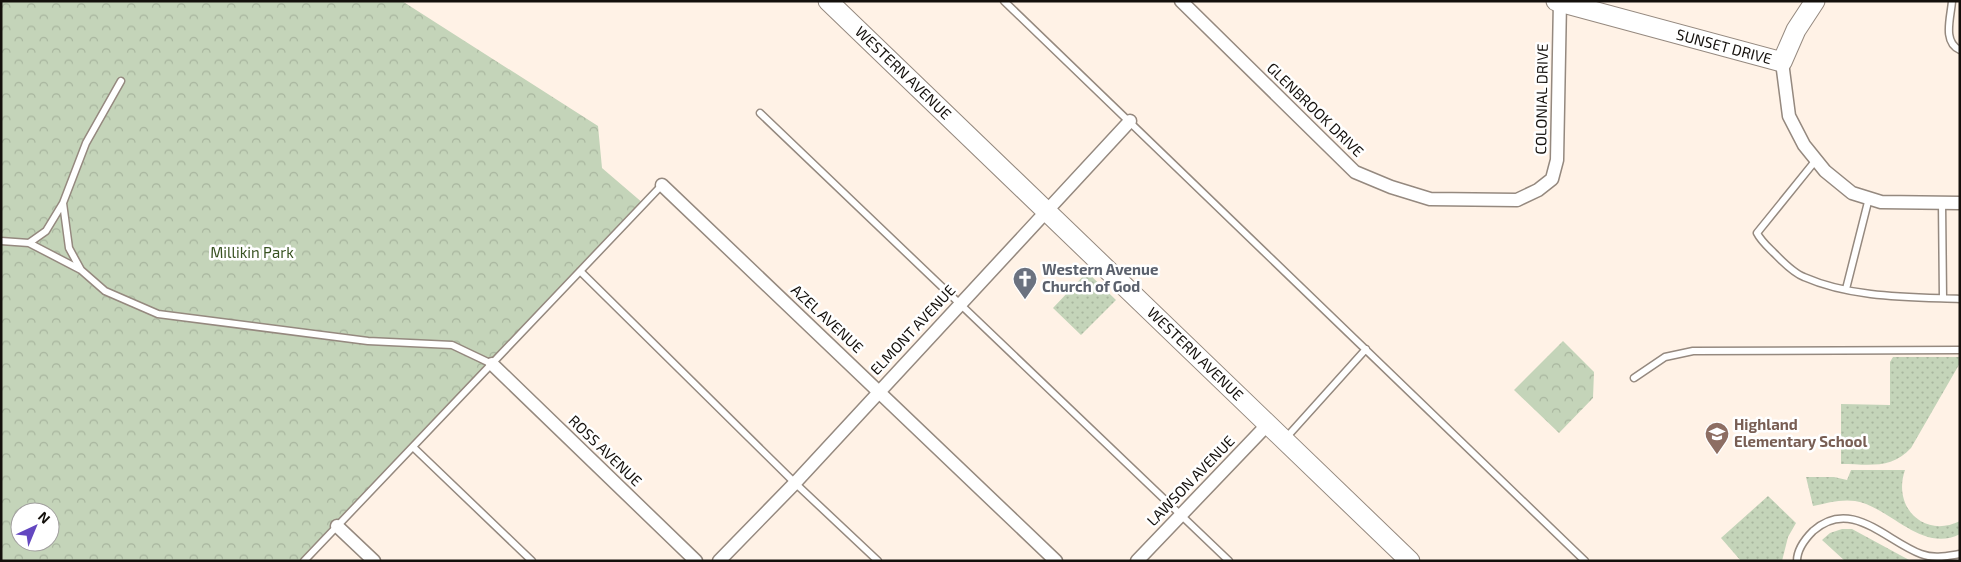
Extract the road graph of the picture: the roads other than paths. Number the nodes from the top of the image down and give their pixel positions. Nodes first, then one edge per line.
1 (828, 1) edge
2 (1004, 1) edge
3 (1181, 1) edge
4 (1815, 1) edge
5 (1952, 1) edge
6 (1559, 2) edge
7 (1960, 50) edge
8 (1782, 62) junction
9 (121, 81) dead end
10 (760, 113) dead end
11 (1130, 121) junction
12 (1816, 160) junction
13 (662, 185) joint
14 (1538, 190) joint
15 (1869, 198) junction
16 (63, 203) junction
17 (1942, 203) junction
18 (1960, 203) edge
19 (1046, 211) junction
20 (1, 241) edge
21 (29, 243) junction
22 (81, 270) junction
23 (580, 271) junction
24 (1846, 289) junction
25 (1943, 298) junction
26 (1960, 299) edge
27 (959, 305) junction
28 (1366, 349) junction
29 (1960, 350) edge
30 (492, 364) junction
31 (1634, 378) dead end
32 (879, 390) junction
33 (1268, 424) junction
34 (1284, 440) junction
35 (412, 447) junction
36 (795, 483) junction
37 (1181, 515) junction
38 (338, 526) junction
39 (1960, 554) edge
40 (304, 561) edge
41 (374, 561) edge
42 (532, 561) edge
43 (696, 561) edge
44 (719, 561) edge
45 (878, 561) edge
46 (1056, 561) edge
47 (1137, 561) edge
48 (1228, 561) edge
49 (1410, 561) edge
50 (1585, 561) edge
51 (1797, 561) edge

1 - 19 street, WESTERN AVENUE
2 - 11 lane
3 - 14 street, GLENBROOK DRIVE
4 - 8 street
5 - 7 lane
6 - 8 street, SUNSET DRIVE
6 - 14 street, COLONIAL DRIVE
8 - 12 street, SUNSET DRIVE
9 - 16 lane
10 - 27 lane
11 - 19 street, ELMONT AVENUE
11 - 28 lane
12 - 15 street, SUNSET DRIVE
12 - 24 lane
13 - 23 lane
13 - 32 street, AZEL AVENUE
15 - 17 street, SUNSET DRIVE
15 - 24 lane
16 - 21 lane
16 - 22 lane
17 - 18 street, SUNSET DRIVE
17 - 25 lane
19 - 27 street, ELMONT AVENUE
19 - 33 street, WESTERN AVENUE
20 - 21 lane
21 - 22 lane
22 - 30 lane
23 - 30 lane
23 - 36 lane
24 - 25 lane
25 - 26 lane
27 - 32 street, ELMONT AVENUE
27 - 37 lane
28 - 34 lane
28 - 50 lane
29 - 31 lane
30 - 35 lane
30 - 43 street, ROSS AVENUE
32 - 36 street, ELMONT AVENUE
32 - 46 street, AZEL AVENUE
33 - 34 street, WESTERN AVENUE
33 - 37 street, LAWSON AVENUE
34 - 49 street, WESTERN AVENUE
35 - 38 lane
35 - 42 lane
36 - 44 street, ELMONT AVENUE
36 - 45 lane
37 - 47 street, LAWSON AVENUE
37 - 48 lane
38 - 40 lane
38 - 41 street
39 - 51 lane

